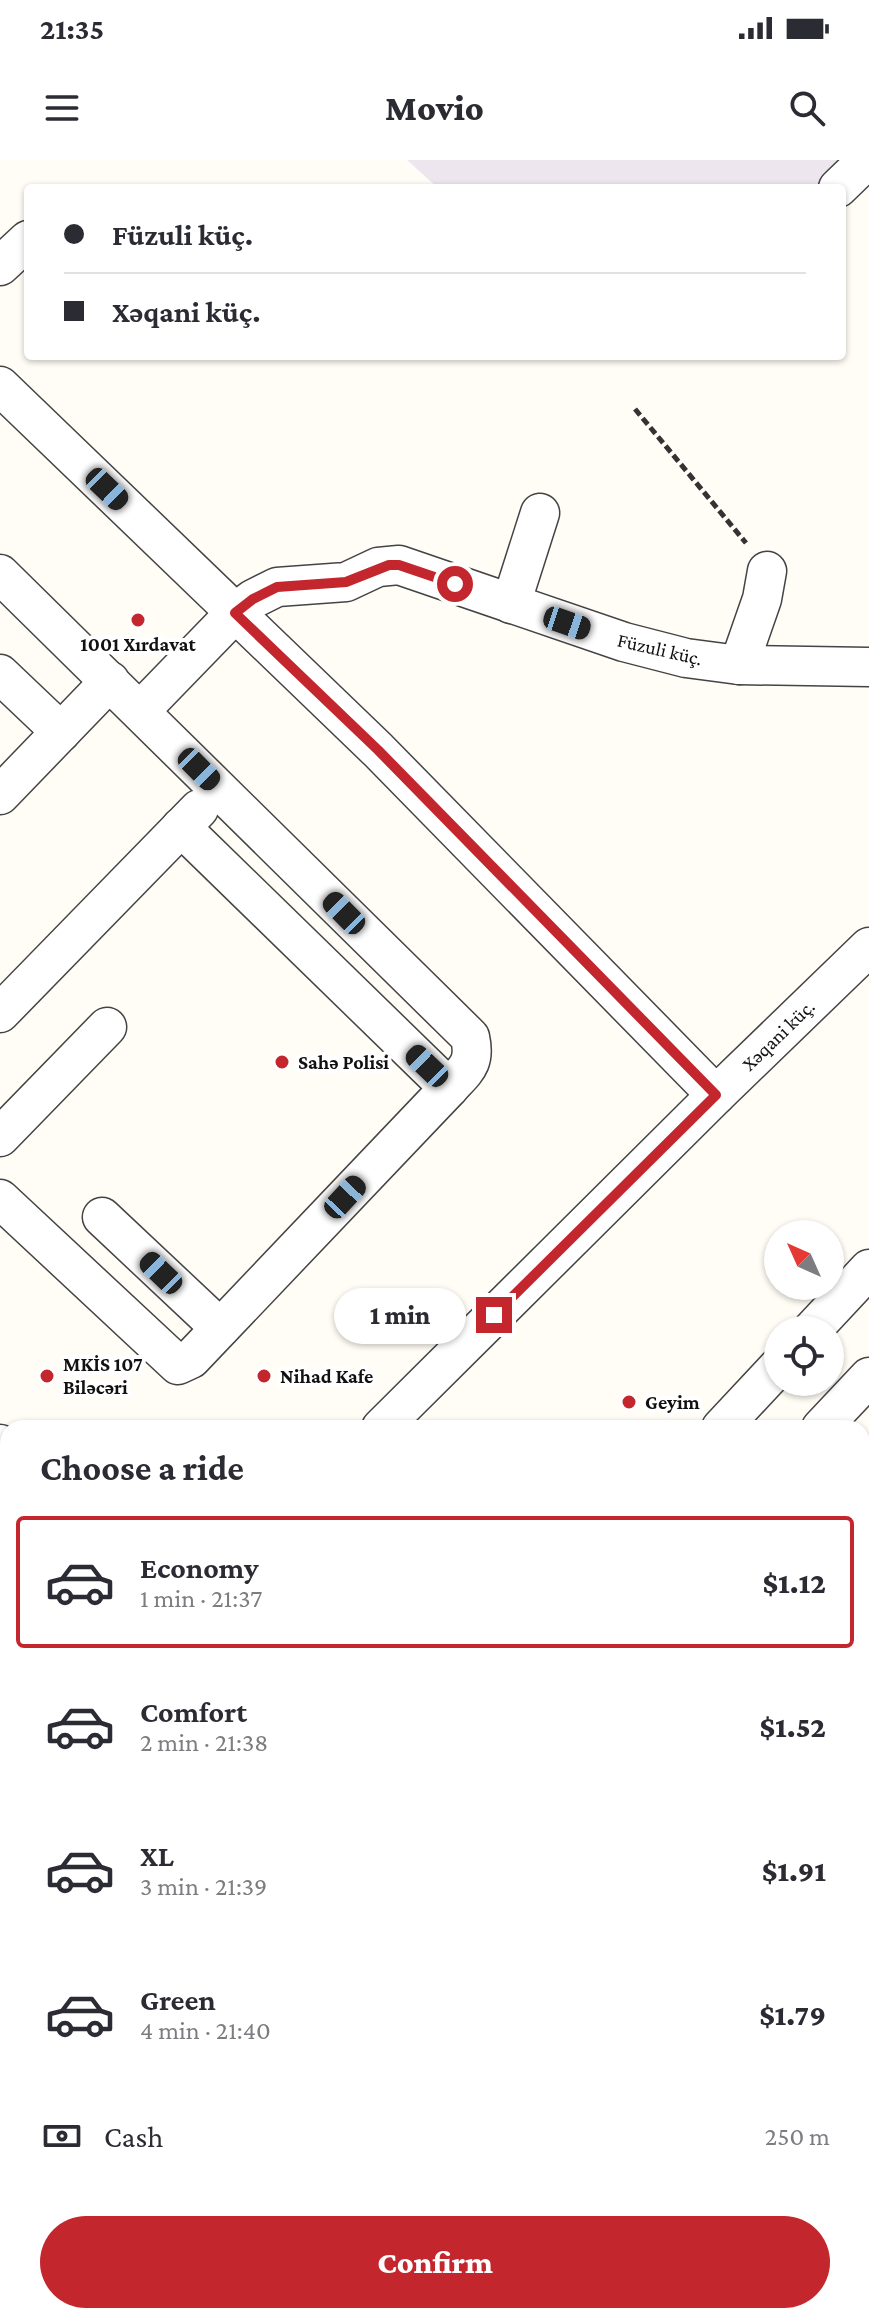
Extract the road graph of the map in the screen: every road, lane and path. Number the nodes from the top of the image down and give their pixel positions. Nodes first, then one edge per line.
1 (867, 160) edge
2 (842, 184) edge
3 (24, 242) edge
4 (0, 266) edge
5 (0, 386) edge
6 (635, 409) dead end
7 (540, 513) dead end
8 (767, 571) joint
9 (0, 574) edge
10 (511, 604) junction
11 (235, 613) junction
12 (739, 665) junction
13 (869, 667) edge
14 (0, 674) edge
15 (110, 681) junction
16 (140, 711) junction
17 (61, 732) junction
18 (219, 789) junction
19 (0, 795) edge
20 (181, 827) junction
21 (869, 947) edge
22 (0, 1013) edge
23 (107, 1027) dead end
24 (449, 1088) junction
25 (716, 1095) junction
26 (0, 1137) edge
27 (0, 1199) edge
28 (102, 1217) dead end
29 (869, 1269) edge
30 (825, 1316) edge
31 (220, 1328) junction
32 (869, 1377) edge
33 (764, 1382) edge
34 (389, 1420) edge
35 (728, 1420) edge
36 (829, 1420) edge

1 - 2 street
3 - 4 street
5 - 11 street
6 - 8 path
7 - 10 street
8 - 12 street
9 - 15 street
10 - 11 street, Füzuli küç.
10 - 12 street, Füzuli küç.
11 - 16 street, Füzuli küç.
11 - 25 street
12 - 13 street, Füzuli küç.
14 - 17 street
15 - 16 street
15 - 17 street
16 - 18 street
17 - 19 street
18 - 20 street
18 - 24 street
20 - 22 street
20 - 24 street
21 - 25 street, Xəqani küç.
23 - 26 street
24 - 31 street
25 - 34 street, Xəqani küç.
27 - 31 street
28 - 31 street
29 - 30 street
32 - 36 street
33 - 35 street

